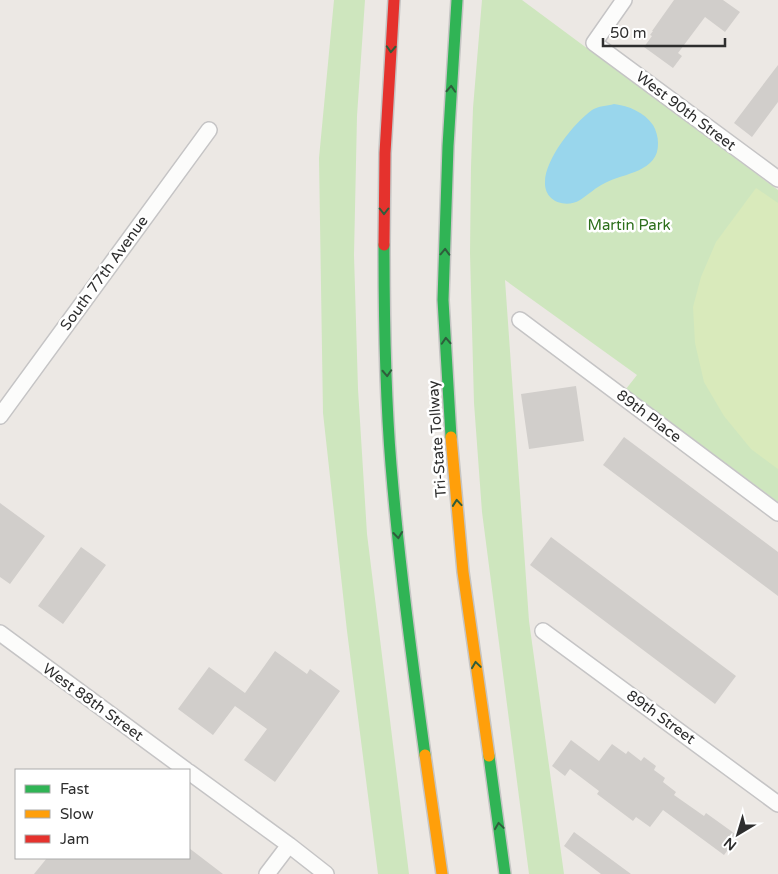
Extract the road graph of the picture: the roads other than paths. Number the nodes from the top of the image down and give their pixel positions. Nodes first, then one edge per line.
1 (394, 0) edge
2 (457, 0) edge
3 (624, 0) edge
4 (209, 130) dead end
5 (778, 179) edge
6 (520, 320) dead end
7 (0, 416) edge
8 (778, 513) edge
9 (543, 630) dead end
10 (0, 633) edge
11 (185, 769) edge
12 (190, 772) edge
13 (778, 804) edge
14 (289, 845) junction
15 (267, 874) edge
16 (326, 874) edge
17 (442, 874) edge
18 (505, 874) edge

1 -> 17 highway
18 -> 2 highway, Tri-State Tollway
3 - 5 street, West 90th Street
4 - 7 street, South 77th Avenue
6 - 8 street, 89th Place
9 - 13 street, 89th Street
10 - 11 street, West 88th Street
12 - 14 street, West 88th Street
14 - 15 street
14 - 16 street, West 88th Street

